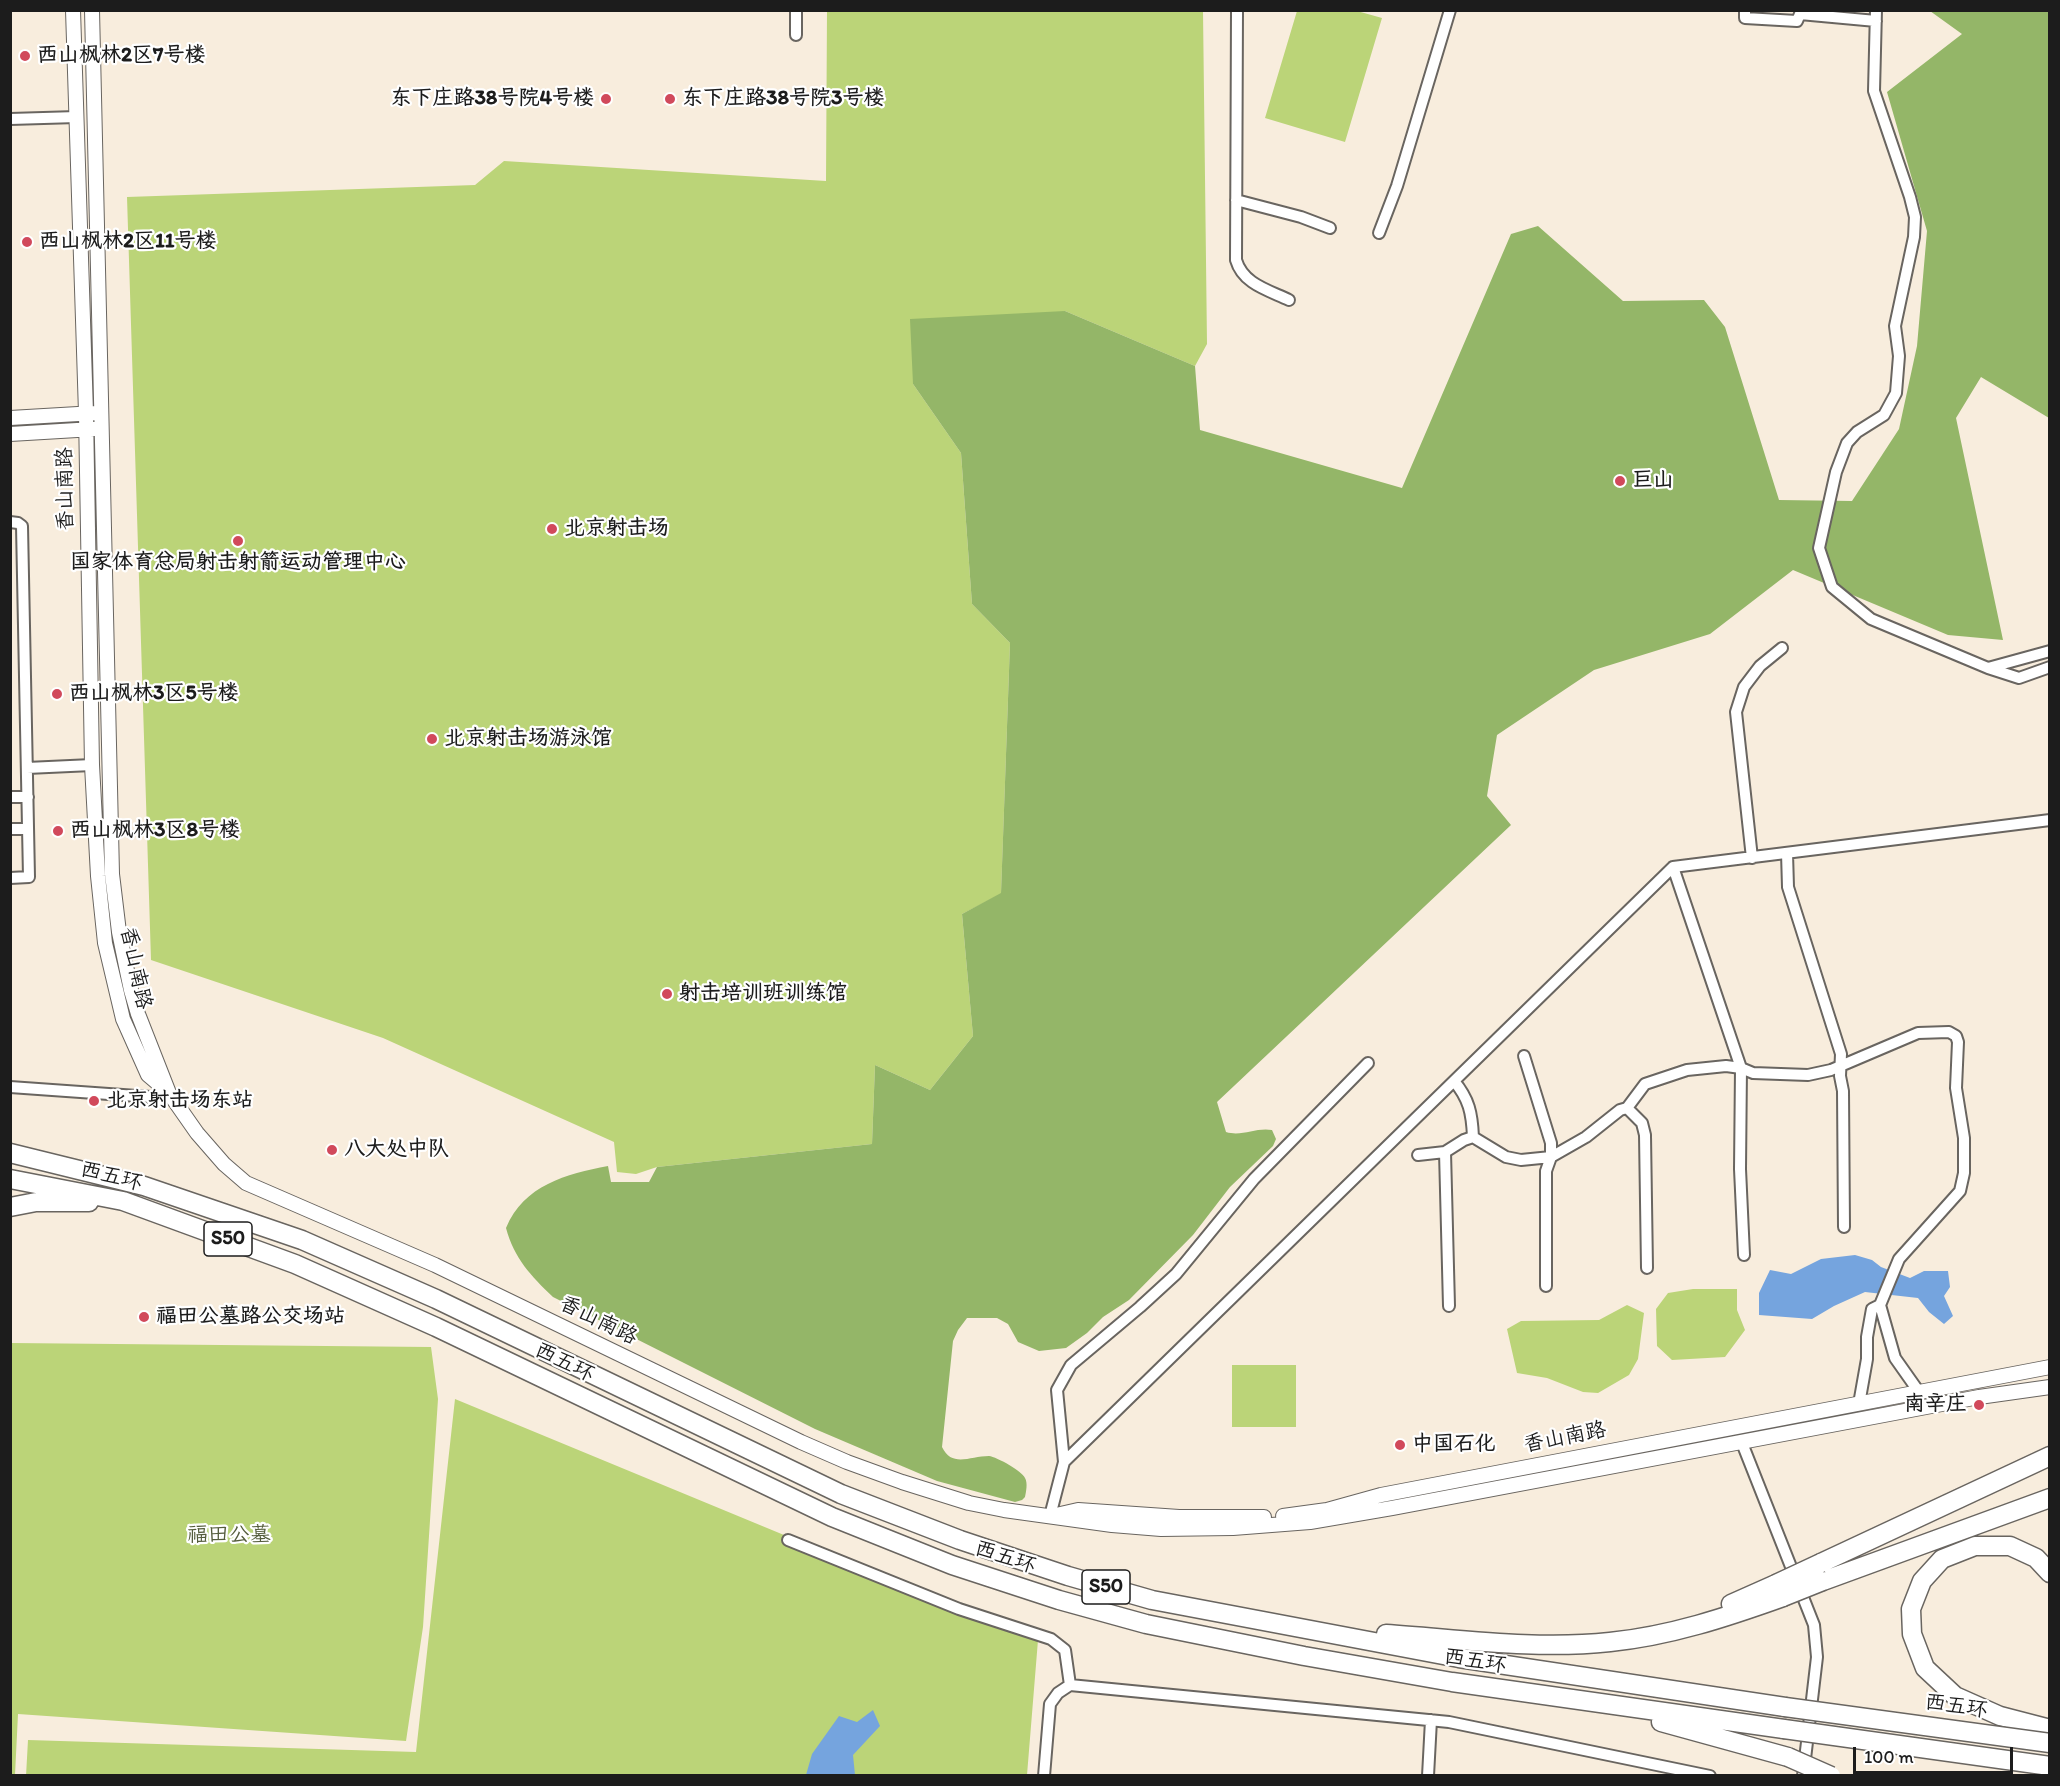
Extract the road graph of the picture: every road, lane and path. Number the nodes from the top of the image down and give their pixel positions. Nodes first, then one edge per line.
1 (73, 10) edge
2 (92, 10) edge
3 (796, 10) edge
4 (1237, 10) edge
5 (1450, 10) edge
6 (1745, 10) edge
7 (1876, 16) edge
8 (796, 35) dead end
9 (77, 117) junction
10 (10, 119) edge
11 (1236, 200) junction
12 (1330, 228) dead end
13 (1379, 233) dead end
14 (1289, 300) dead end
15 (101, 412) junction
16 (86, 413) junction
17 (10, 418) edge
18 (86, 429) junction
19 (102, 429) junction
20 (10, 434) edge
21 (10, 522) edge
22 (1782, 648) dead end
23 (2049, 651) edge
24 (2049, 667) edge
25 (1988, 668) junction
26 (92, 765) junction
27 (27, 768) junction
28 (28, 797) junction
29 (10, 798) edge
30 (2049, 820) edge
31 (10, 829) edge
32 (27, 829) junction
33 (1787, 853) junction
34 (1752, 858) junction
35 (1673, 867) junction
36 (10, 878) edge
37 (1524, 1056) dead end
38 (1368, 1063) dead end
39 (1841, 1065) junction
40 (1741, 1068) junction
41 (1454, 1081) junction
42 (10, 1087) edge
43 (169, 1093) junction
44 (1627, 1108) junction
45 (1473, 1137) junction
46 (1445, 1152) junction
47 (14, 1153) edge
48 (1418, 1155) dead end
49 (1551, 1157) junction
50 (10, 1179) edge
51 (123, 1201) junction
52 (10, 1207) edge
53 (1844, 1227) dead end
54 (1744, 1255) dead end
55 (1647, 1268) dead end
56 (1546, 1286) dead end
57 (1881, 1302) junction
58 (1449, 1306) dead end
59 (2049, 1367) edge
60 (2049, 1385) edge
61 (1919, 1392) junction
62 (1859, 1404) junction
63 (1742, 1443) junction
64 (2049, 1456) edge
65 (1064, 1462) junction
66 (2049, 1498) edge
67 (1050, 1516) junction
68 (788, 1540) dead end
69 (1822, 1572) junction
70 (2049, 1573) edge
71 (1309, 1630) junction
72 (1070, 1685) junction
73 (1587, 1702) junction
74 (1431, 1720) junction
75 (2049, 1729) edge
76 (2049, 1743) edge
77 (2049, 1766) edge
78 (1044, 1776) edge
79 (1428, 1776) edge
80 (1710, 1776) edge
81 (1803, 1776) edge
82 (1831, 1776) edge

1 - 9 main road, 香山南路
2 - 15 main road, 香山南路
3 - 8 street
4 - 11 street
5 - 13 street
6 - 7 street
7 - 25 street
9 - 10 street
9 - 16 main road, 香山南路
11 - 12 street
11 - 14 street
15 - 16 main road
15 - 19 main road, 香山南路
16 - 17 main road
16 - 18 main road, 香山南路
18 - 19 main road
18 - 20 main road
18 - 26 main road, 香山南路
19 - 43 main road, 香山南路
21 - 27 street
22 - 34 street
23 - 25 street
24 - 25 street
26 - 27 street
26 - 43 main road, 香山南路
27 - 28 street
28 - 29 street
28 - 32 street
30 - 33 street
31 - 32 street
32 - 36 street
33 - 34 street
33 - 39 street
34 - 35 street
35 - 40 street
35 - 41 street
37 - 49 street
38 - 65 street
39 - 40 street
39 - 53 street
39 - 57 street
40 - 44 street
40 - 54 street
41 - 45 street
41 - 65 street
42 - 43 street
43 - 67 main road, 香山南路
44 - 49 street
44 - 55 street
45 - 46 street
45 - 49 street
46 - 48 street
46 - 58 street
47 - 71 highway, 西五环 / S50
49 - 56 street
50 - 51 highway, 西五环 / S50
51 - 52 highway
51 - 73 highway, 西五环 / S50
57 - 61 street
57 - 62 street
59 - 61 main road, 香山南路
60 - 63 main road, 香山南路
61 - 62 main road, 香山南路
62 - 67 main road, 香山南路
63 - 67 main road, 香山南路
63 - 81 street
64 - 69 highway
65 - 67 street
66 - 69 highway
68 - 72 street
69 - 71 highway, bridge
70 - 75 highway
71 - 76 highway, 西五环 / S50, bridge
72 - 74 street
72 - 78 street
73 - 77 highway, 西五环 / S50, bridge
73 - 82 highway, bridge
74 - 79 street
74 - 80 street

